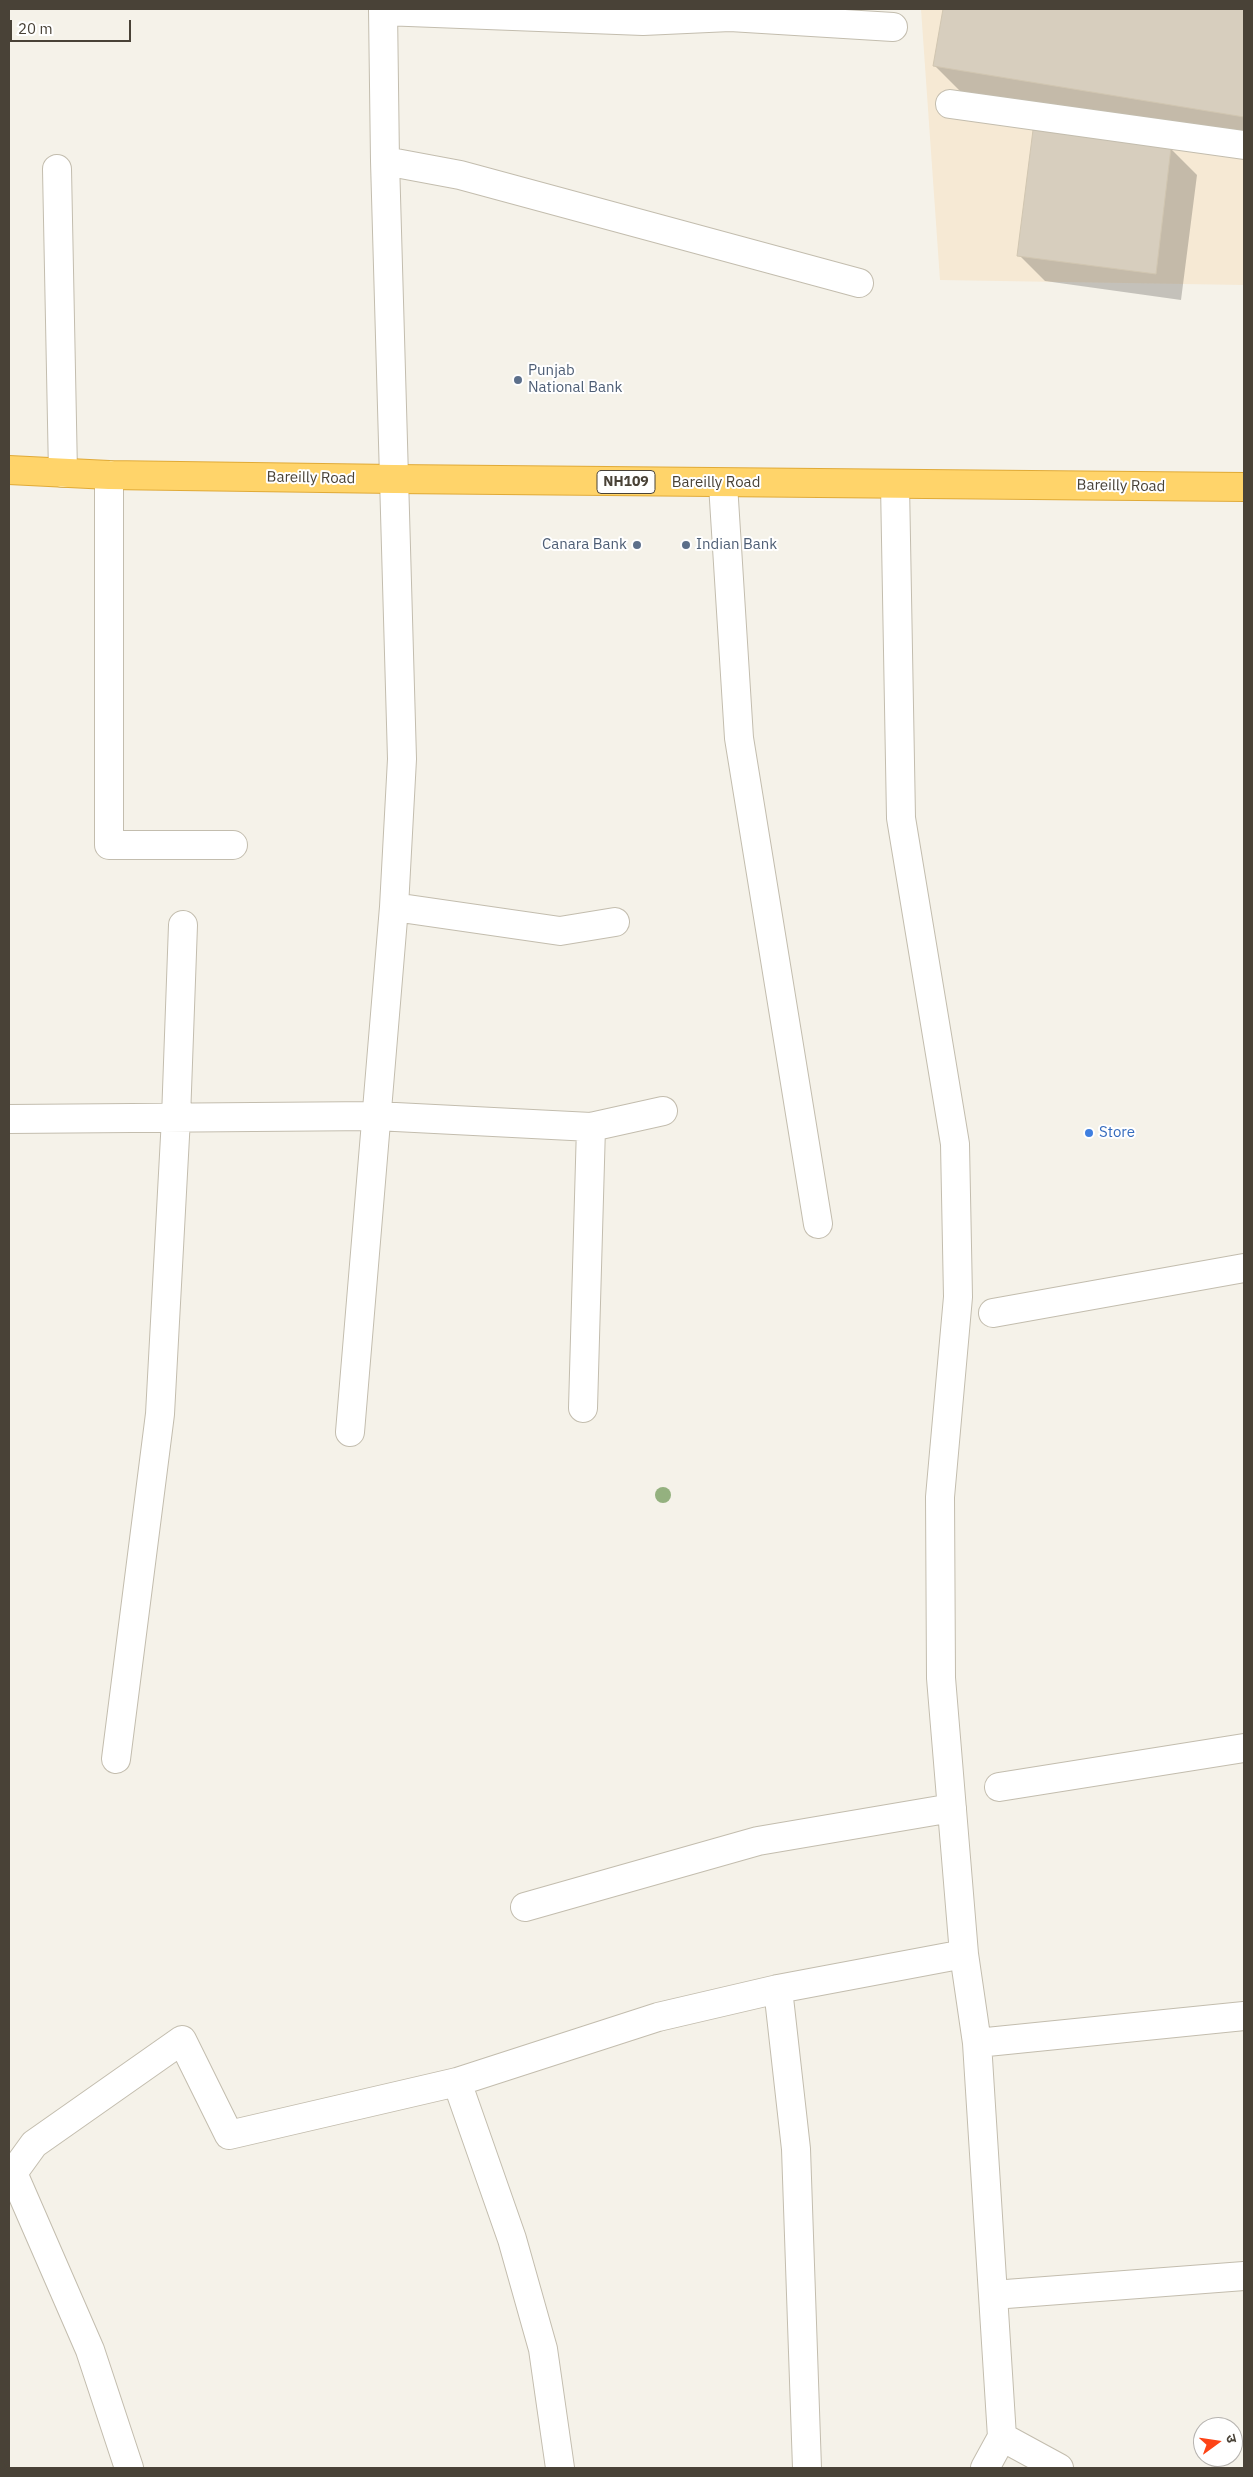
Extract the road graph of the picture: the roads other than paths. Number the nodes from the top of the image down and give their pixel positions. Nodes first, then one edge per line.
1 (383, 10) edge
2 (893, 27) dead end
3 (950, 104) dead end
4 (1244, 146) edge
5 (385, 161) junction
6 (56, 169) dead end
7 (859, 283) dead end
8 (9, 470) edge
9 (63, 472) junction
10 (109, 475) junction
11 (394, 479) junction
12 (723, 484) junction
13 (895, 484) junction
14 (1244, 488) edge
15 (233, 845) dead end
16 (394, 907) junction
17 (616, 922) dead end
18 (183, 925) dead end
19 (663, 1111) dead end
20 (376, 1116) junction
21 (176, 1118) junction
22 (9, 1119) edge
23 (591, 1127) junction
24 (818, 1224) dead end
25 (1244, 1268) edge
26 (993, 1313) dead end
27 (583, 1408) dead end
28 (350, 1432) dead end
29 (1244, 1748) edge
30 (116, 1759) dead end
31 (999, 1787) dead end
32 (952, 1808) junction
33 (524, 1907) dead end
34 (964, 1954) junction
35 (778, 1989) junction
36 (1244, 2016) edge
37 (977, 2043) junction
38 (456, 2082) junction
39 (11, 2174) edge
40 (1244, 2276) edge
41 (993, 2295) junction
42 (1002, 2437) junction
43 (129, 2468) edge
44 (560, 2468) edge
45 (807, 2468) edge
46 (985, 2468) edge
47 (1059, 2468) edge

1 - 2 street
1 - 5 street
3 - 4 street
5 - 7 street
5 - 11 street
6 - 9 street
8 - 9 highway, Bareilly Road / NH109
9 - 10 highway, Bareilly Road / NH109
10 - 11 highway, Bareilly Road / NH109
10 - 15 street
11 - 12 highway, Bareilly Road / NH109
11 - 16 street
12 - 13 highway, Bareilly Road / NH109
12 - 24 street
13 - 14 highway, Bareilly Road / NH109
13 - 32 street
16 - 17 street
16 - 20 street
18 - 21 street
19 - 23 street
20 - 21 street
20 - 23 street
20 - 28 street
21 - 22 street
21 - 30 street
23 - 27 street
25 - 26 street
29 - 31 street
32 - 33 street
32 - 34 street
34 - 35 street
34 - 37 street
35 - 38 street
35 - 45 street
36 - 37 street
37 - 41 street
38 - 39 street
38 - 44 street
39 - 43 street
40 - 41 street
41 - 42 street
42 - 46 street
42 - 47 street

